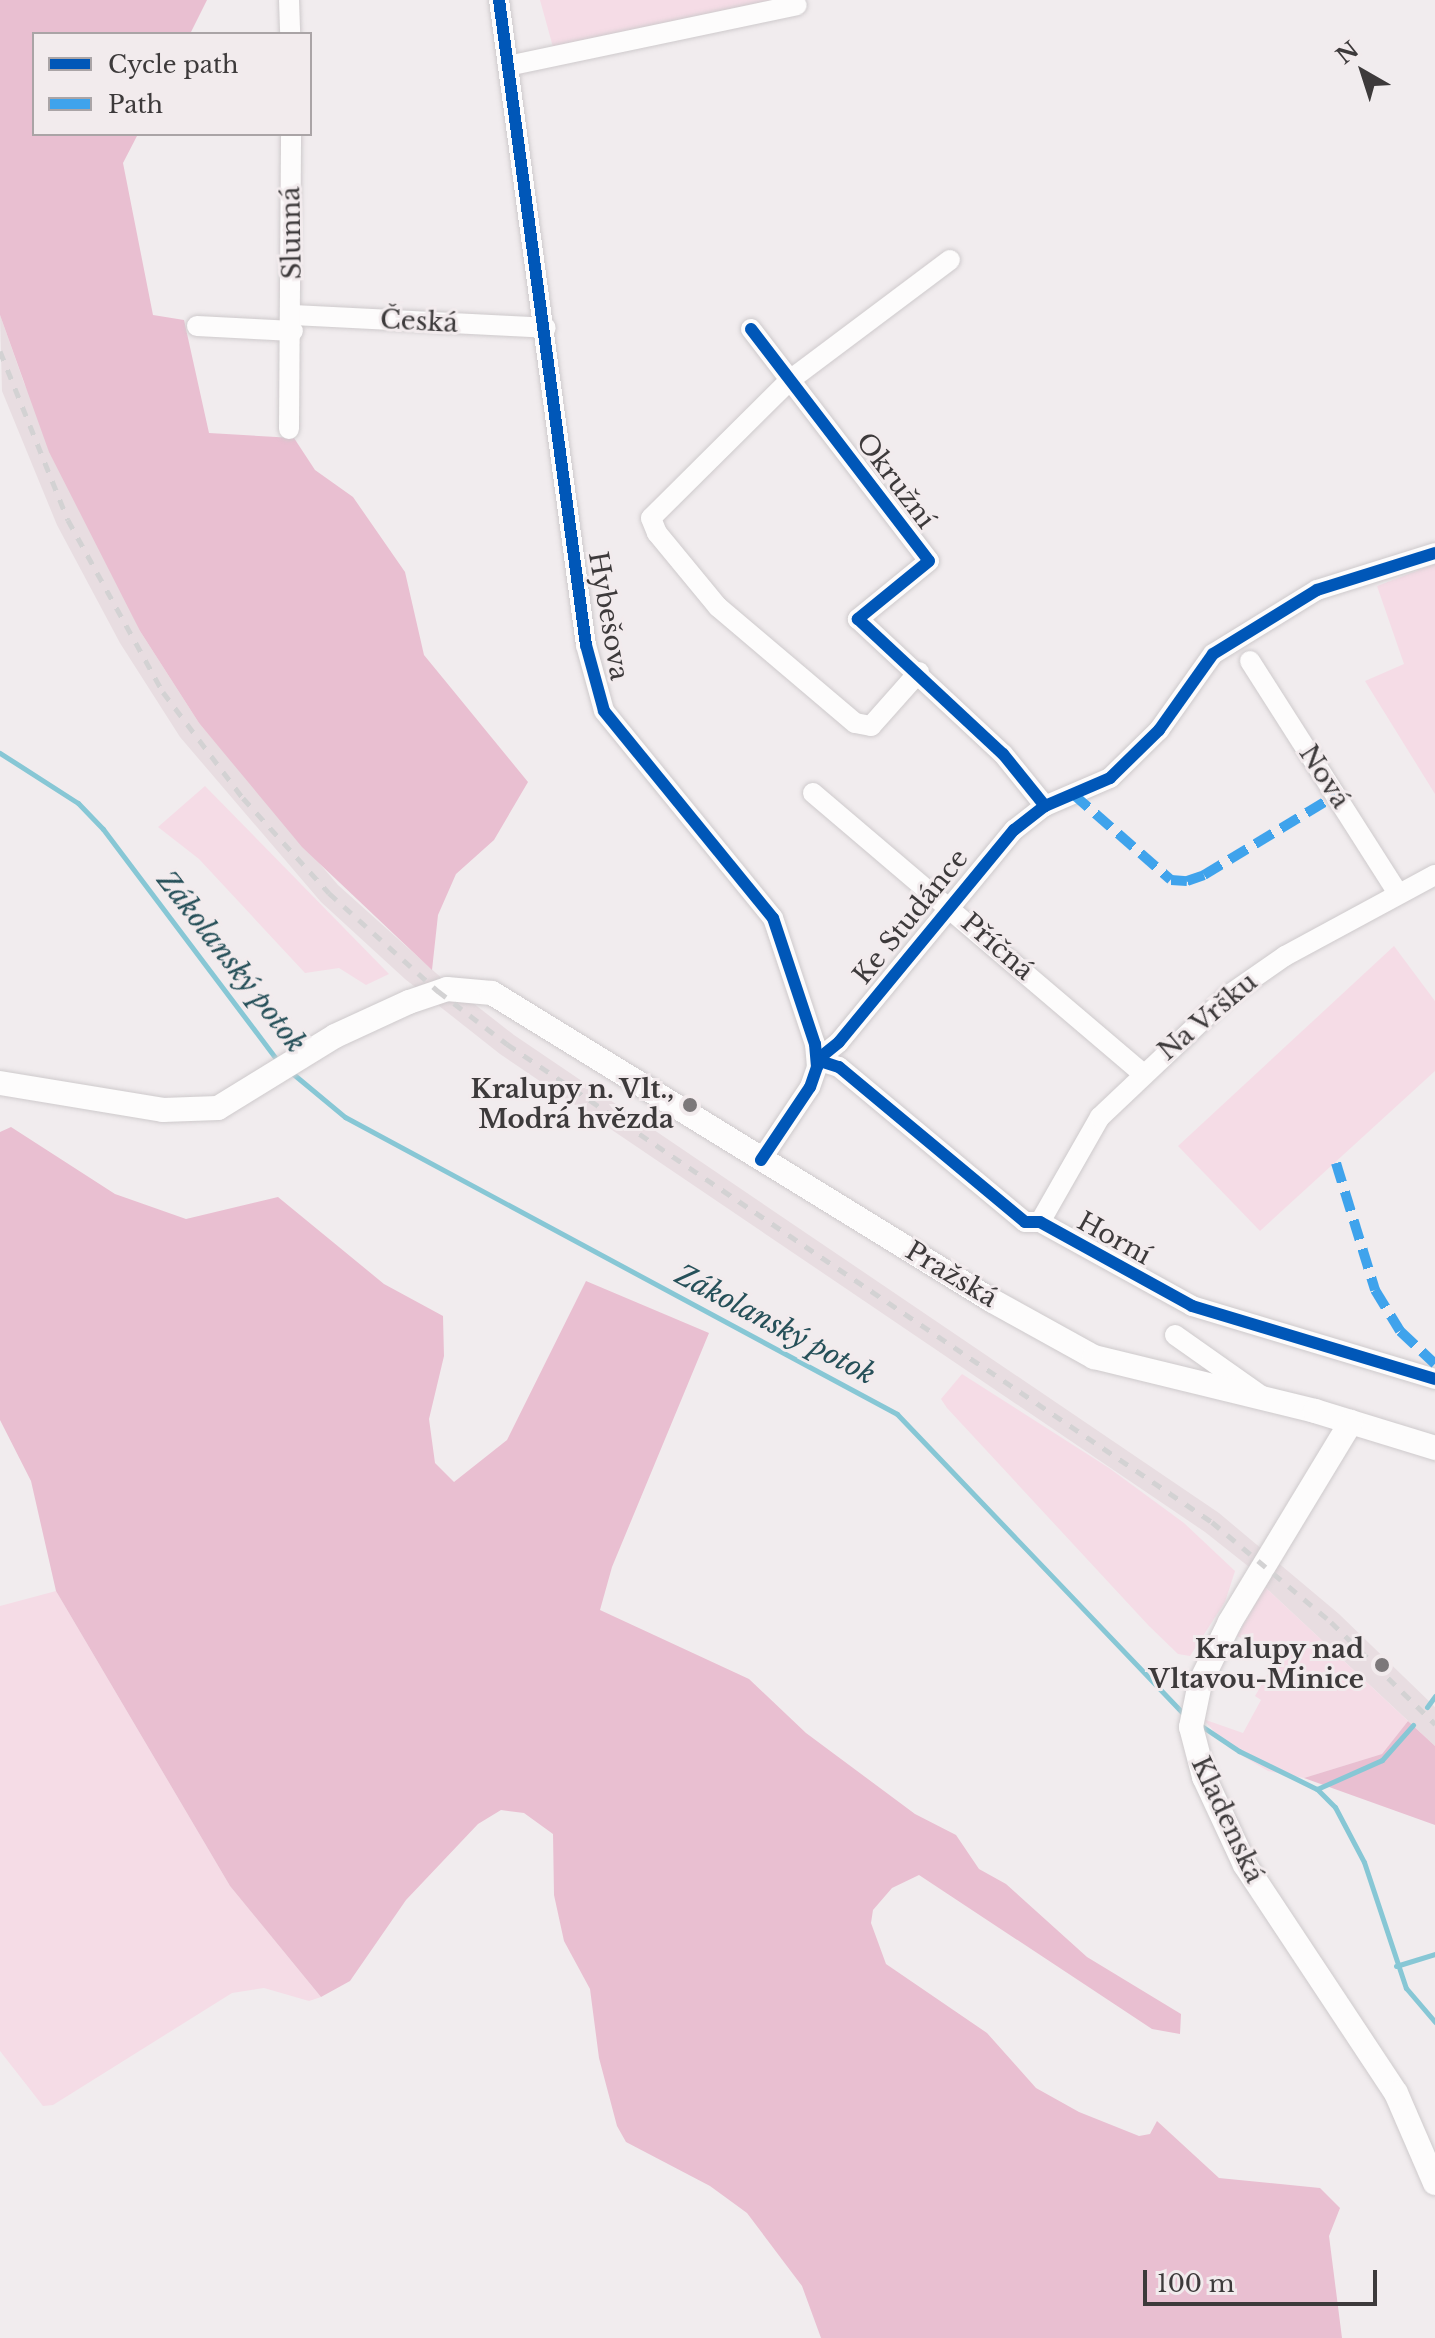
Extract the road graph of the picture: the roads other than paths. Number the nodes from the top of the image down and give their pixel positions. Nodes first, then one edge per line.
1 (289, 0) edge
2 (499, 0) edge
3 (797, 5) dead end
4 (290, 32) edge
5 (508, 66) junction
6 (291, 136) edge
7 (950, 260) dead end
8 (293, 323) junction
9 (197, 326) dead end
10 (546, 328) junction
11 (751, 329) dead end
12 (790, 380) junction
13 (289, 429) dead end
14 (1435, 553) edge
15 (1250, 661) dead end
16 (919, 672) junction
17 (813, 793) dead end
18 (1045, 806) junction
19 (1435, 875) edge
20 (1398, 893) junction
21 (949, 905) junction
22 (817, 1060) junction
23 (1142, 1073) junction
24 (0, 1083) edge
25 (761, 1160) junction
26 (1040, 1222) junction
27 (1175, 1335) dead end
28 (1435, 1379) edge
29 (1266, 1399) junction
30 (1351, 1422) junction
31 (1435, 1448) edge
32 (1431, 2173) edge

1 - 4 street
2 - 5 street, Hybešova
3 - 5 street
5 - 10 street, Hybešova
6 - 8 street, Slunná
7 - 12 street
8 - 9 street
8 - 10 street, Česká
8 - 13 street, Slunná
10 - 22 street, Hybešova
11 - 12 street, Okružní
12 - 16 street, Okružní
12 - 16 street
14 - 18 street, Ke Studánce
15 - 20 street, Nová
16 - 18 street
17 - 21 street, Příčná
18 - 21 street, Ke Studánce
19 - 20 street, Na Vršku
20 - 23 street, Na Vršku
21 - 22 street, Ke Studánce
21 - 23 street, Příčná
22 - 25 street
22 - 26 street, Horní
23 - 26 street, Na Vršku
24 - 25 main road, Pražská
25 - 29 main road, Pražská
26 - 28 street, Horní
27 - 29 street
29 - 30 main road, Pražská
30 - 31 main road, Pražská
30 - 32 main road, Kladenská

